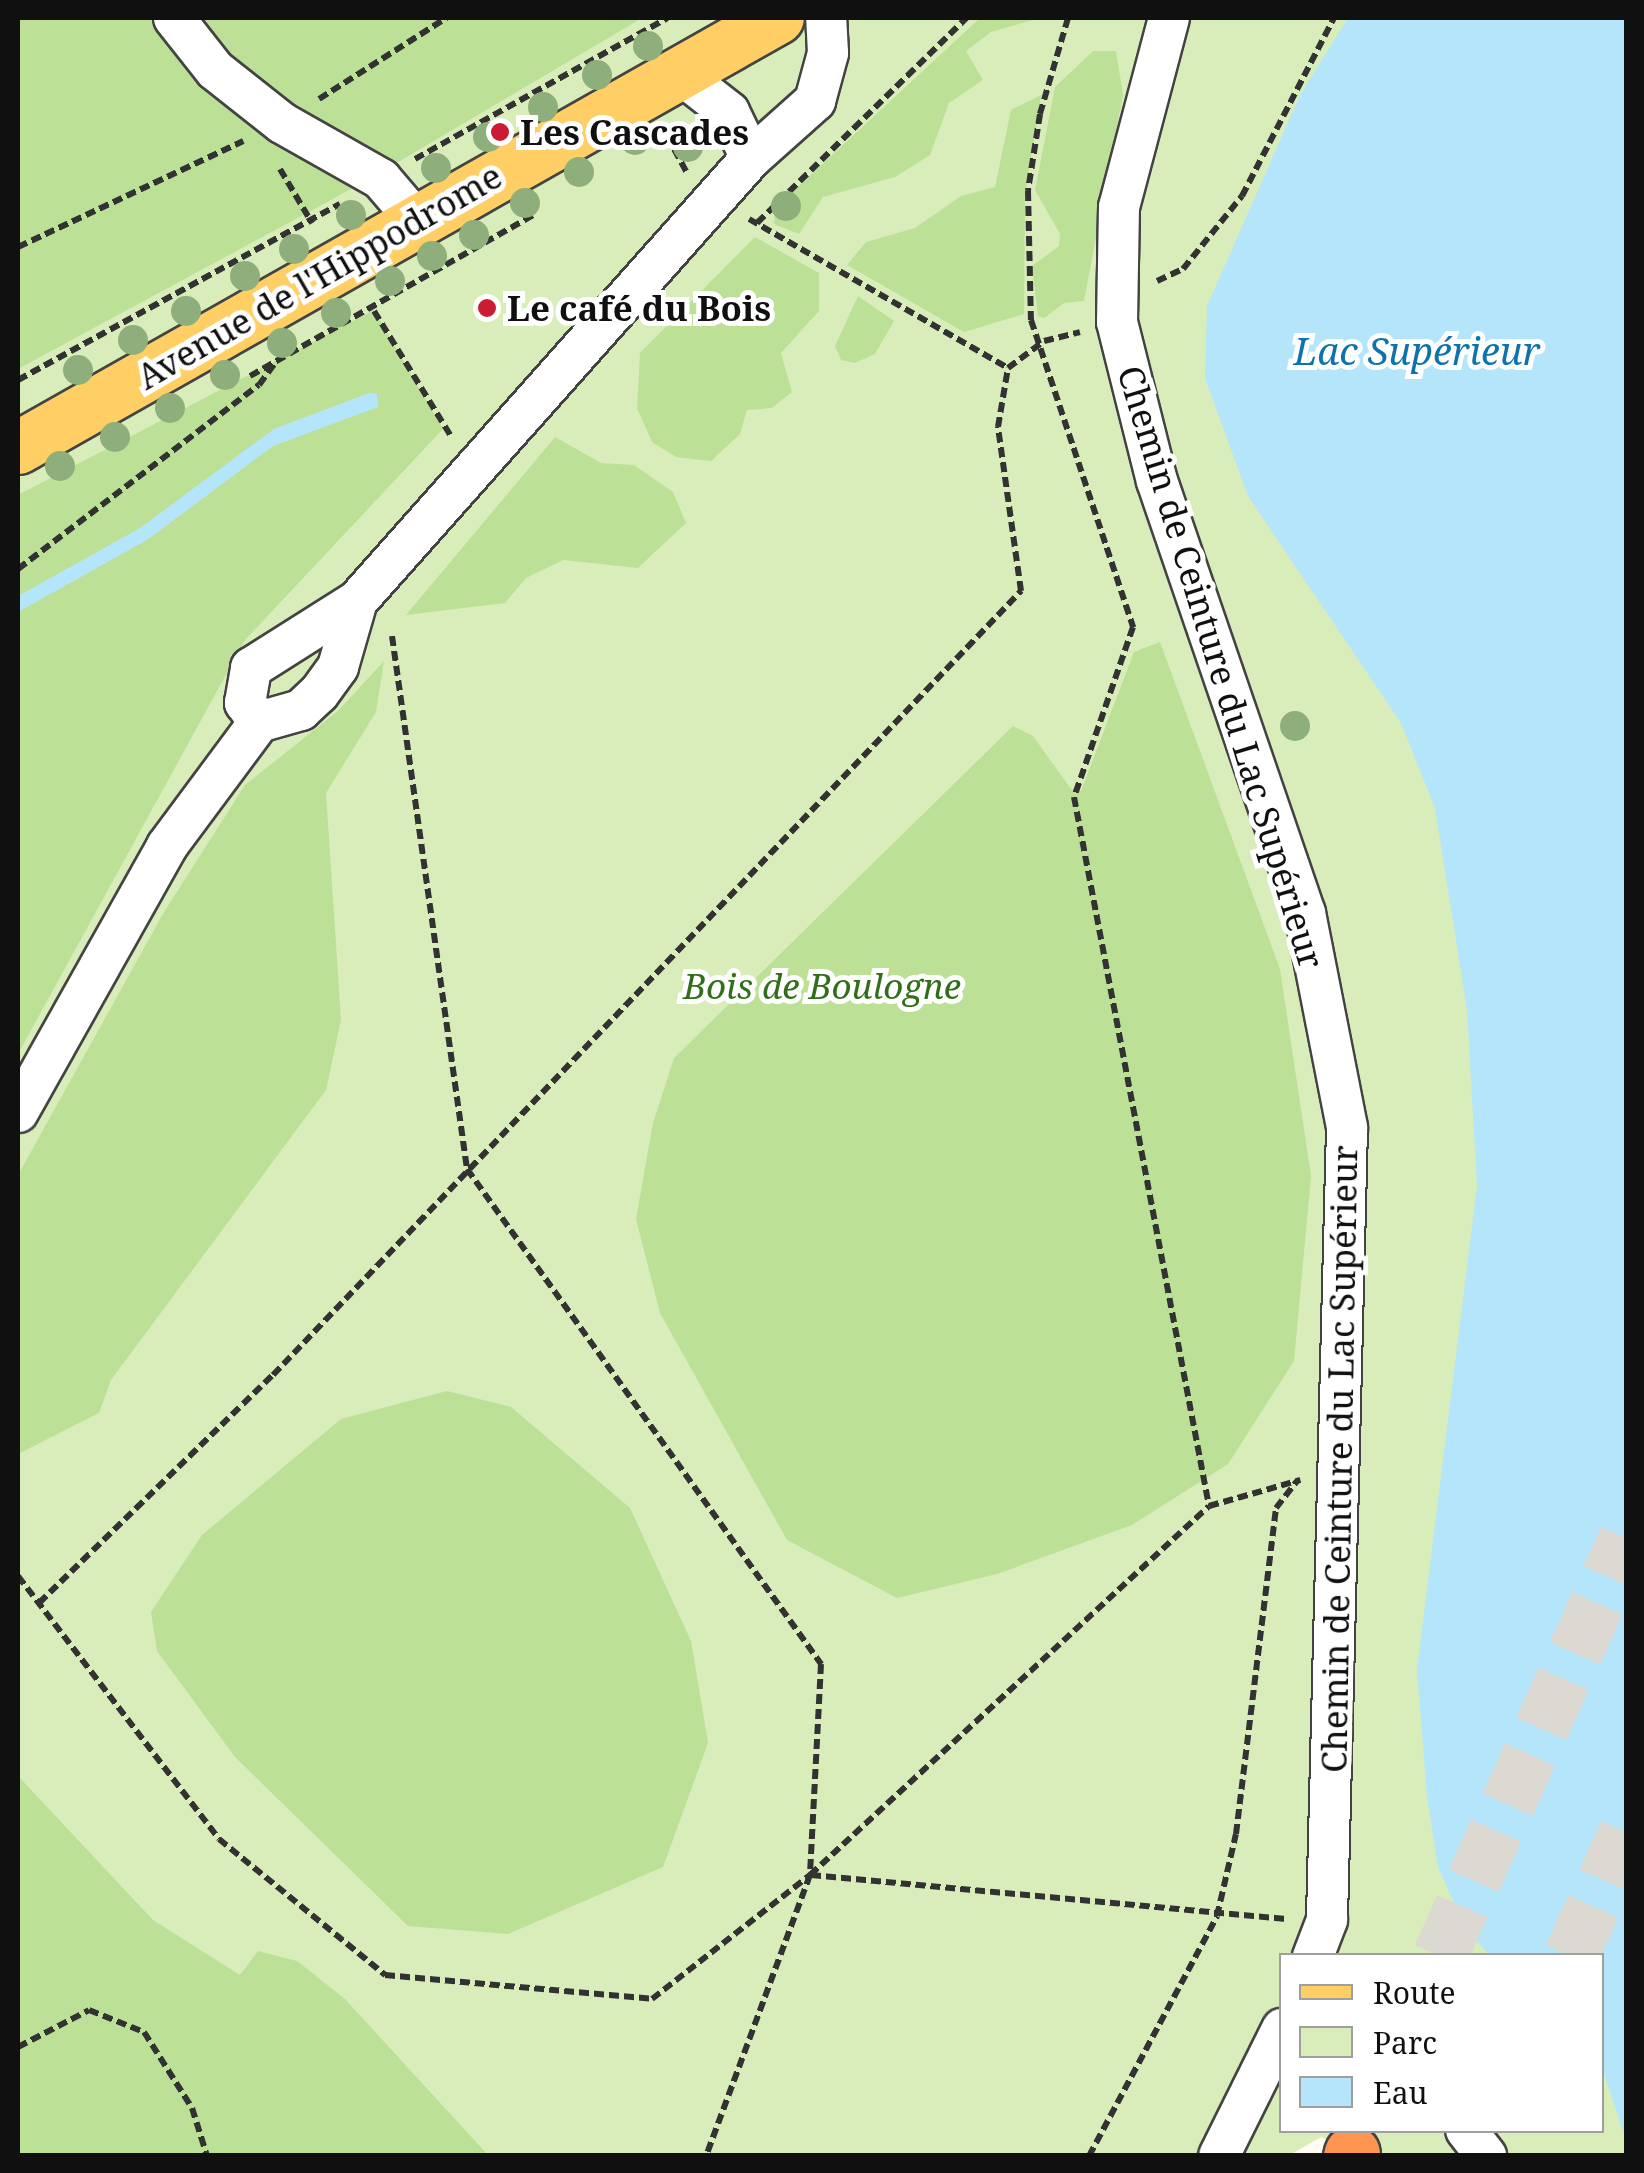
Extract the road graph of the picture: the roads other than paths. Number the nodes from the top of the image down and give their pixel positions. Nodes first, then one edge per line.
1 (174, 18) edge
2 (778, 18) edge
3 (826, 18) edge
4 (1169, 18) edge
5 (678, 72) junction
6 (750, 158) junction
7 (416, 220) junction
8 (18, 448) edge
9 (365, 592) junction
10 (259, 722) junction
11 (18, 1112) edge
12 (1320, 1938) edge
13 (1279, 2034) edge
14 (1468, 2133) edge
15 (1219, 2156) edge
16 (1486, 2156) edge

1 - 7 street
2 - 5 main road, Avenue de l'Hippodrome
3 - 6 street
4 - 12 street, Chemin de Ceinture du Lac Supérieur
5 - 6 street
5 - 7 main road, Avenue de l'Hippodrome
6 - 9 street
7 - 8 main road, Avenue de l'Hippodrome
9 - 10 street
9 - 10 street
10 - 11 street
13 - 15 street
14 - 16 street

